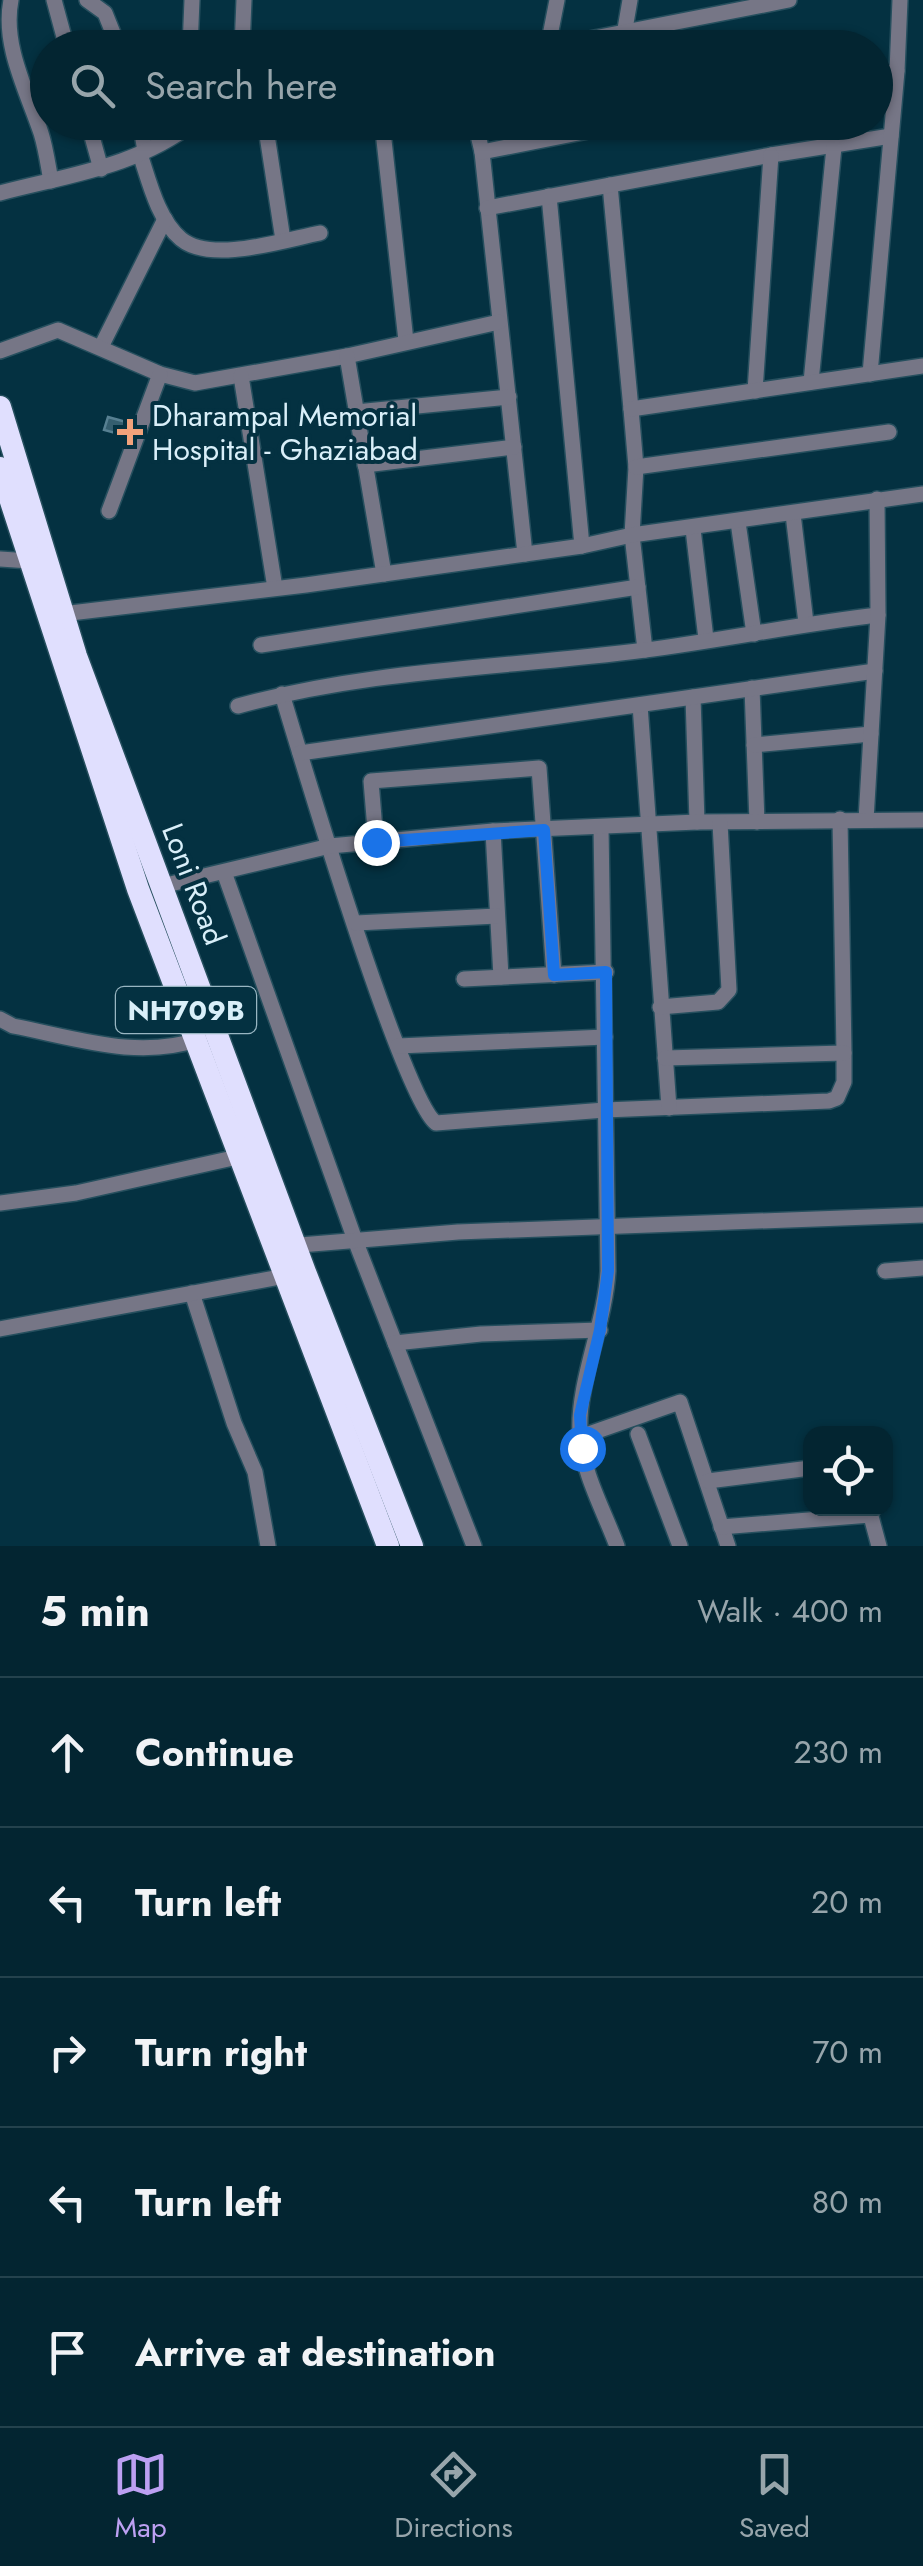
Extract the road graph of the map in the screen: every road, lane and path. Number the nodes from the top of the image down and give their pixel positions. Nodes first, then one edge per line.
1 (11, 0) edge
2 (54, 0) edge
3 (87, 0) edge
4 (192, 0) edge
5 (244, 0) edge
6 (557, 0) edge
7 (630, 0) edge
8 (788, 0) edge
9 (900, 0) edge
10 (107, 6) edge
11 (62, 30) edge
12 (191, 30) edge
13 (243, 30) edge
14 (550, 30) edge
15 (626, 30) joint
16 (897, 71) junction
17 (893, 72) edge
18 (30, 101) edge
19 (893, 114) edge
20 (43, 140) edge
21 (93, 140) edge
22 (141, 140) edge
23 (164, 140) edge
24 (269, 140) edge
25 (384, 140) edge
26 (479, 140) edge
27 (543, 140) edge
28 (870, 140) edge
29 (891, 140) edge
30 (834, 147) junction
31 (482, 152) junction
32 (142, 153) junction
33 (771, 154) junction
34 (101, 169) junction
35 (51, 181) junction
36 (610, 185) junction
37 (0, 193) edge
38 (550, 196) junction
39 (488, 208) junction
40 (166, 219) junction
41 (320, 233) dead end
42 (283, 240) junction
43 (500, 322) junction
44 (406, 341) junction
45 (101, 348) junction
46 (0, 352) edge
47 (347, 356) junction
48 (923, 366) edge
49 (160, 374) junction
50 (870, 374) junction
51 (241, 376) junction
52 (812, 382) junction
53 (755, 390) junction
54 (509, 396) junction
55 (0, 407) edge
56 (632, 409) junction
57 (356, 412) junction
58 (890, 432) dead end
59 (514, 447) junction
60 (366, 465) junction
61 (636, 467) junction
62 (0, 468) edge
63 (923, 494) edge
64 (877, 500) junction
65 (109, 511) dead end
66 (793, 514) junction
67 (738, 522) junction
68 (693, 529) junction
69 (632, 535) junction
70 (582, 546) junction
71 (524, 554) junction
72 (0, 559) edge
73 (30, 562) junction
74 (384, 574) junction
75 (638, 587) junction
76 (275, 588) junction
77 (62, 614) junction
78 (878, 615) junction
79 (806, 623) junction
80 (754, 634) junction
81 (706, 639) junction
82 (261, 644) dead end
83 (645, 650) junction
84 (875, 671) junction
85 (752, 688) junction
86 (282, 694) junction
87 (692, 697) junction
88 (640, 705) junction
89 (238, 706) dead end
90 (871, 734) junction
91 (754, 745) junction
92 (300, 753) junction
93 (840, 820) junction
94 (866, 820) junction
95 (923, 820) edge
96 (696, 822) junction
97 (756, 822) junction
98 (720, 823) junction
99 (647, 825) junction
100 (601, 827) junction
101 (544, 830) junction
102 (493, 832) junction
103 (376, 842) junction
104 (330, 846) junction
105 (224, 872) junction
106 (162, 886) junction
107 (497, 916) junction
108 (356, 924) junction
109 (606, 972) junction
110 (554, 975) junction
111 (501, 977) junction
112 (464, 979) dead end
113 (660, 1007) junction
114 (0, 1019) edge
115 (208, 1036) junction
116 (605, 1037) junction
117 (398, 1046) junction
118 (844, 1054) junction
119 (665, 1058) junction
120 (669, 1108) junction
121 (605, 1110) junction
122 (242, 1156) junction
123 (0, 1203) edge
124 (923, 1216) edge
125 (610, 1226) junction
126 (356, 1240) junction
127 (286, 1246) junction
128 (923, 1268) edge
129 (885, 1271) dead end
130 (296, 1274) junction
131 (192, 1294) junction
132 (0, 1329) edge
133 (600, 1330) junction
134 (395, 1343) junction
135 (638, 1434) dead end
136 (580, 1437) junction
137 (803, 1469) edge
138 (708, 1481) junction
139 (830, 1516) edge
140 (871, 1516) edge
141 (720, 1527) junction
142 (268, 1546) edge
143 (388, 1546) edge
144 (412, 1546) edge
145 (474, 1546) edge
146 (617, 1546) edge
147 (680, 1546) edge
148 (728, 1546) edge
149 (880, 1546) edge

1 - 18 street
2 - 11 street
3 - 10 street
4 - 12 street
5 - 13 street
6 - 14 street
7 - 15 street
8 - 15 street
9 - 16 street
16 - 17 street
16 - 19 street
20 - 35 street
21 - 34 street
22 - 32 street
23 - 32 street
24 - 42 street
25 - 44 street
26 - 31 street
27 - 31 street
28 - 30 street
29 - 50 street
30 - 33 street
30 - 52 street
31 - 39 street
32 - 34 street
32 - 40 street
33 - 36 street
33 - 53 street
34 - 35 street
35 - 37 street
36 - 38 street
36 - 56 street
38 - 39 street
38 - 70 street
39 - 43 street
40 - 42 street
40 - 45 street
41 - 42 street
43 - 44 street
43 - 54 street
44 - 47 street
45 - 46 street
45 - 49 street
47 - 51 street
47 - 57 street
48 - 50 street
49 - 51 street
49 - 65 street
50 - 52 street
51 - 76 street
52 - 53 street
53 - 56 street
54 - 57 street
54 - 59 street
55 - 77 highway, Loni Road / NH709B
56 - 61 street
57 - 60 street
58 - 61 street
59 - 60 street
59 - 71 street
60 - 74 street
61 - 69 street
62 - 73 highway, Loni Road / NH709B
63 - 64 street
64 - 66 street
64 - 78 street
66 - 67 street
66 - 79 street
67 - 68 street
67 - 80 street
68 - 69 street
68 - 81 street
69 - 70 street
69 - 75 street
70 - 71 street
71 - 74 street
72 - 73 street
73 - 115 highway, Loni Road / NH709B
74 - 76 street
75 - 82 street
75 - 83 street
76 - 77 street
77 - 106 highway, Loni Road / NH709B
78 - 79 street
78 - 84 street
79 - 80 street
80 - 81 street
81 - 83 street
83 - 86 street
84 - 85 street
84 - 90 street
85 - 87 street
85 - 91 street
86 - 89 street
86 - 92 street
87 - 88 street
87 - 96 street
88 - 92 street
88 - 99 street
90 - 91 street
90 - 94 street
91 - 97 street
92 - 104 street
93 - 94 street
93 - 97 street
93 - 118 street
94 - 95 street
96 - 98 street
96 - 99 street
97 - 98 street
98 - 113 street
99 - 100 street
99 - 113 street
100 - 101 street
100 - 109 street
101 - 102 street
101 - 103 street
101 - 110 street
102 - 103 street
102 - 107 street
103 - 104 street
104 - 105 street
104 - 108 street
105 - 106 street
105 - 126 street
106 - 115 highway, Loni Road / NH709B
107 - 108 street
107 - 111 street
108 - 117 street
109 - 110 street
109 - 116 street
110 - 111 street
111 - 112 street
113 - 119 street
114 - 115 street
115 - 122 highway, Loni Road / NH709B
115 - 127 highway, Loni Road / NH709B
116 - 117 street
116 - 121 street
117 - 121 street
118 - 119 street
118 - 120 street
119 - 120 street
120 - 121 street
121 - 125 street
122 - 123 street
122 - 127 highway, Loni Road / NH709B
124 - 125 street
125 - 126 street
125 - 133 street
126 - 127 street
126 - 134 street
127 - 130 highway, Loni Road / NH709B
128 - 129 street
130 - 131 street
130 - 143 highway, Loni Road / NH709B
130 - 144 highway, Loni Road / NH709B
131 - 132 street
131 - 142 street
133 - 134 street
133 - 136 street
134 - 145 street
135 - 147 street
136 - 138 street
136 - 146 street
137 - 138 street
138 - 141 street
139 - 141 street
140 - 149 street
141 - 148 street

